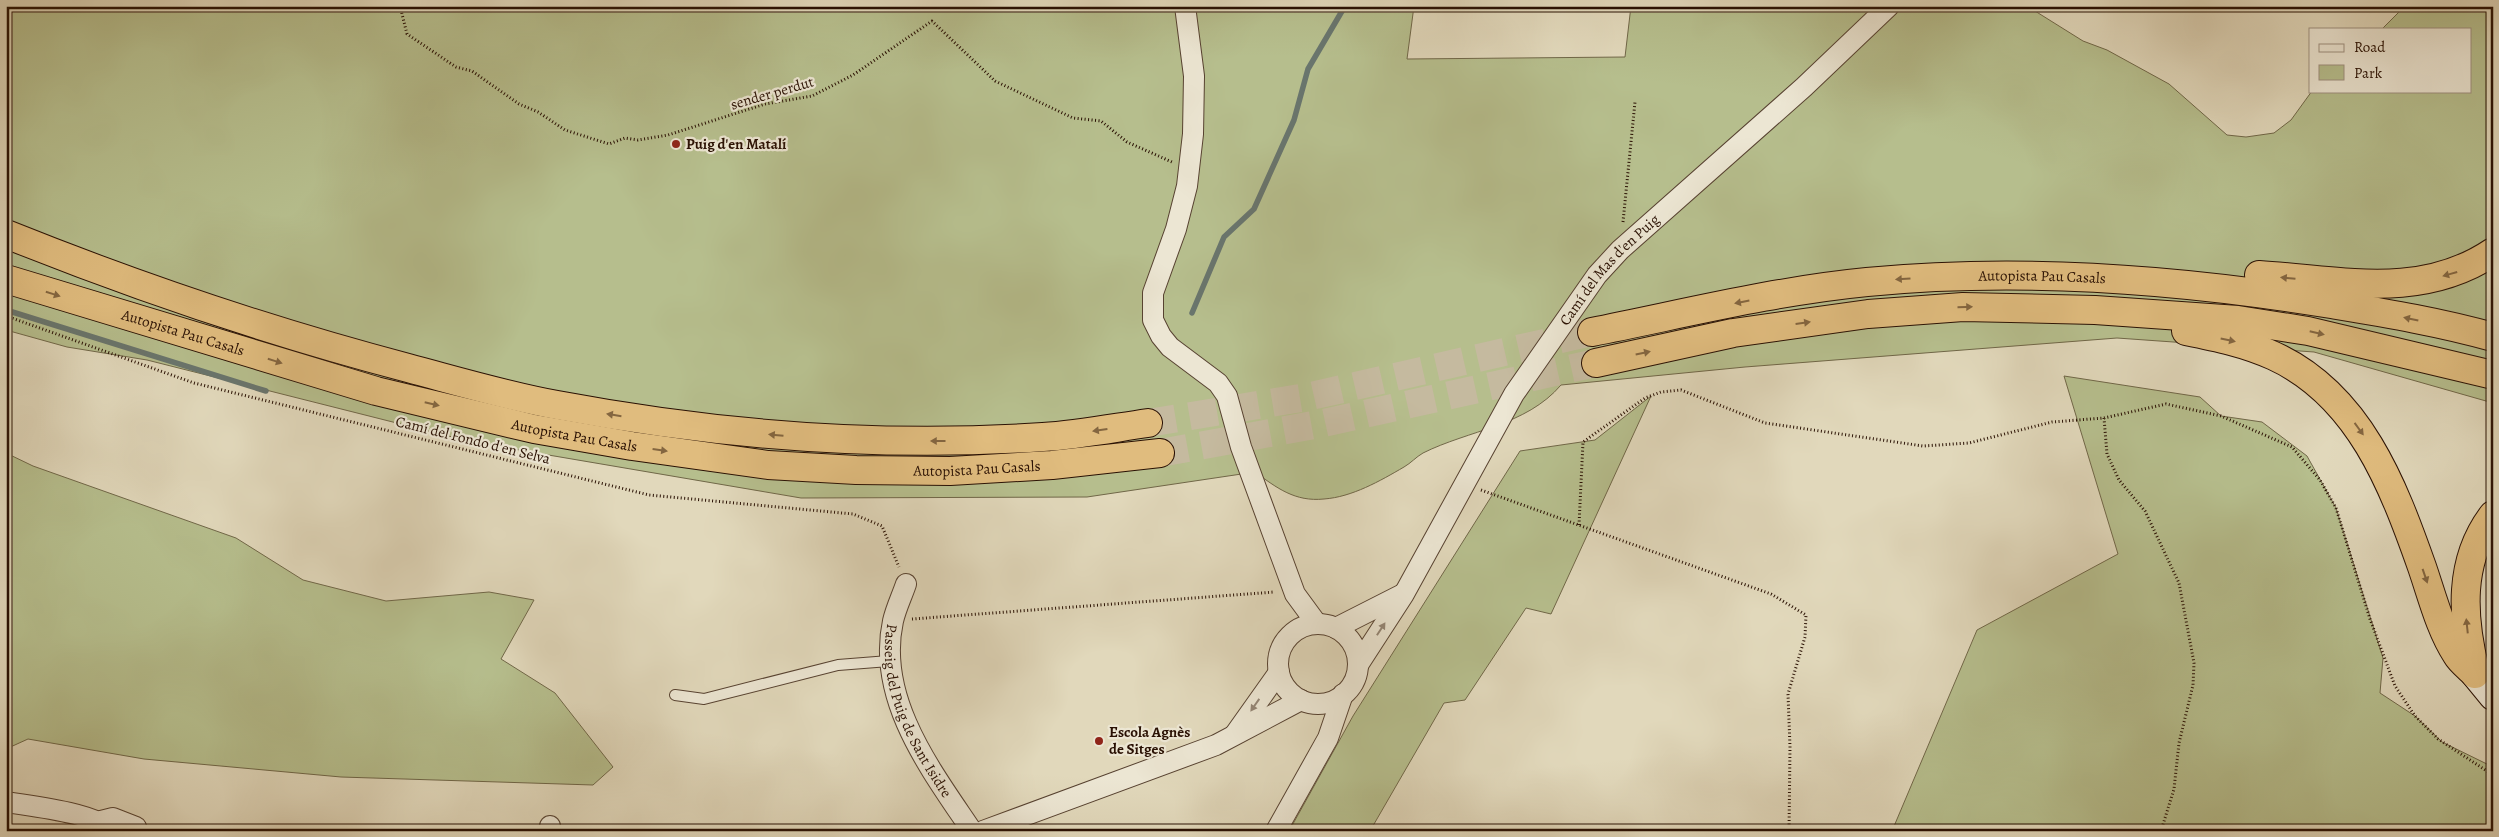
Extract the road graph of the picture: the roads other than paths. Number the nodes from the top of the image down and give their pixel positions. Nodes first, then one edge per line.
1 (1185, 6) edge
2 (1889, 6) edge
3 (6, 234) edge
4 (2493, 252) edge
5 (2004, 276) junction
6 (6, 279) edge
7 (2095, 310) junction
8 (1592, 332) tunnel mouth
9 (2493, 337) edge
10 (1596, 363) tunnel mouth
11 (2493, 374) edge
12 (1148, 424) tunnel mouth
13 (1160, 453) tunnel mouth
14 (2493, 515) edge
15 (906, 584) road end
16 (1295, 594) junction
17 (1404, 594) junction
18 (1317, 624) junction
19 (1336, 628) junction
20 (1293, 632) junction
21 (890, 661) junction
22 (1358, 665) junction
23 (1278, 672) junction
24 (2476, 674) junction
25 (1343, 694) junction
26 (675, 695) dead end
27 (2493, 696) edge
28 (1309, 702) junction
29 (1232, 738) junction
30 (1328, 738) junction
31 (6, 802) edge
32 (1035, 811) junction
33 (105, 826) edge
34 (137, 830) edge
35 (972, 831) edge
36 (983, 831) edge
37 (1026, 831) edge
38 (1276, 831) edge

1 - 16 street
2 - 17 street, Camí del Mas d'en Puig
12 -> 3 highway, Autopista Pau Casals
4 -> 5 highway
5 -> 8 highway, Autopista Pau Casals
9 -> 5 highway, Autopista Pau Casals
6 -> 13 highway, Autopista Pau Casals
10 -> 7 highway, Autopista Pau Casals
7 -> 11 highway, Autopista Pau Casals
7 -> 24 highway
24 -> 14 highway
15 - 21 street, Passeig del Puig de Sant Isidre
16 - 18 street
16 - 20 street
17 - 19 street
22 -> 17 street, Camí del Mas d'en Puig
18 - 19 street
18 - 20 street
19 - 22 street
20 - 23 street
21 - 26 lane
21 - 35 street, Passeig del Puig de Sant Isidre
22 - 25 street
23 - 28 street
23 -> 29 street
24 - 27 main road
25 - 28 street
25 - 30 street
28 - 29 street
28 - 30 street
29 - 32 street
30 - 38 street
31 - 33 street
32 - 36 street
32 - 37 street
33 - 34 street

